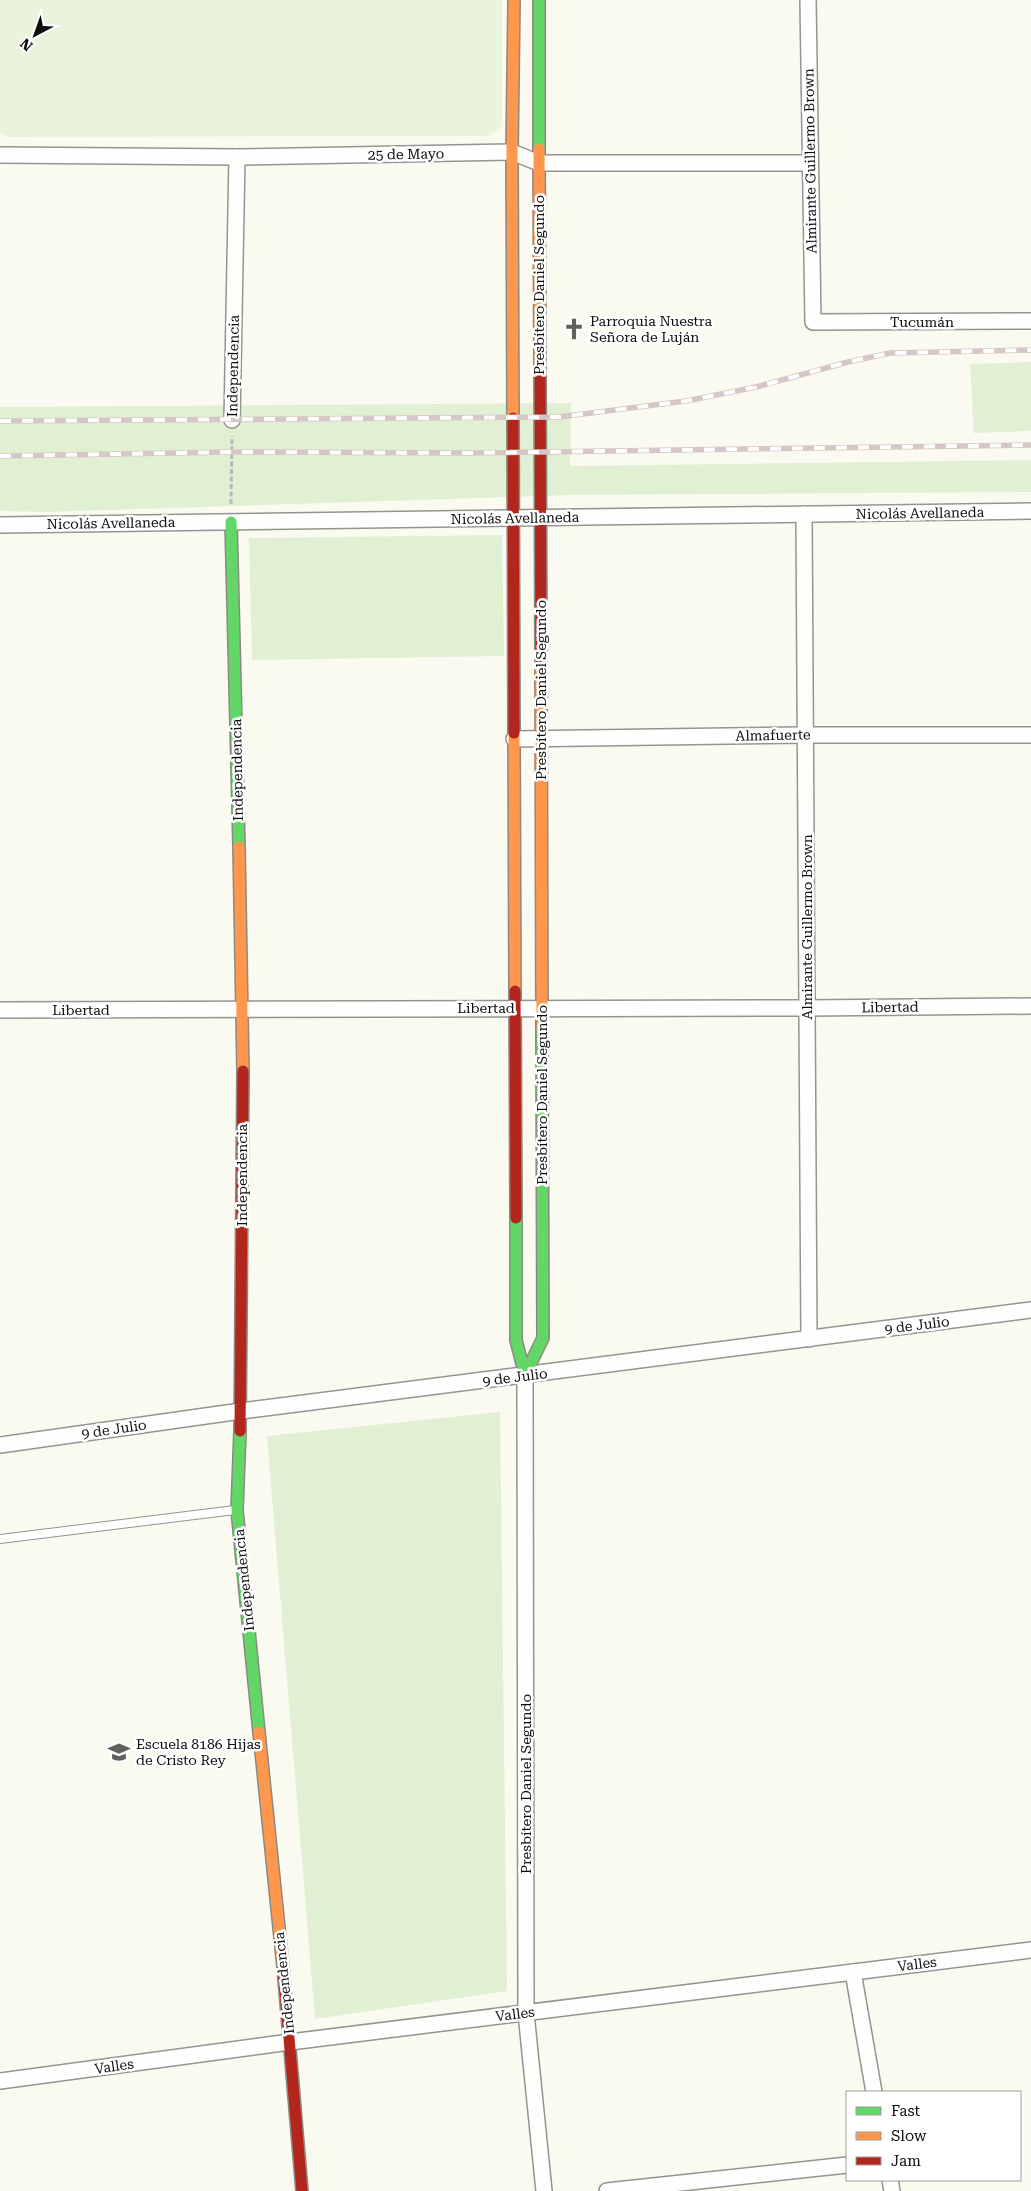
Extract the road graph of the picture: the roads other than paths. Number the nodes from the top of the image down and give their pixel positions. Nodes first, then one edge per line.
1 (514, 0) edge
2 (539, 0) edge
3 (808, 0) edge
4 (512, 152) junction
5 (0, 155) edge
6 (237, 157) junction
7 (810, 162) junction
8 (539, 163) junction
9 (1031, 321) edge
10 (813, 322) joint
11 (232, 420) road end
12 (1031, 511) edge
13 (804, 514) junction
14 (514, 518) junction
15 (540, 518) junction
16 (231, 522) junction
17 (0, 525) edge
18 (805, 735) junction
19 (1031, 735) edge
20 (541, 738) junction
21 (514, 739) junction
22 (1031, 1006) edge
23 (515, 1008) junction
24 (542, 1008) junction
25 (807, 1008) junction
26 (0, 1010) edge
27 (243, 1010) junction
28 (1031, 1310) edge
29 (809, 1339) junction
30 (525, 1375) junction
31 (241, 1411) junction
32 (0, 1445) edge
33 (238, 1510) junction
34 (0, 1539) edge
35 (1031, 1950) edge
36 (852, 1972) junction
37 (526, 2013) junction
38 (290, 2042) junction
39 (0, 2081) edge
40 (874, 2091) edge
41 (846, 2165) edge
42 (302, 2191) edge
43 (544, 2191) edge
44 (607, 2191) edge

1 - 4 main road, Presbítero Daniel Segundo
2 - 8 main road, Presbítero Daniel Segundo
3 - 7 street, Almirante Guillermo Brown
4 - 6 street, 25 de Mayo
4 - 8 street, 25 de Mayo
4 - 14 main road, Presbítero Daniel Segundo
5 - 6 street, 25 de Mayo
6 - 11 street, Independencia
7 - 8 street, 25 de Mayo
7 - 10 street, Almirante Guillermo Brown
8 - 15 main road, Presbítero Daniel Segundo
9 - 10 street, Tucumán
12 - 13 street, Nicolás Avellaneda
13 - 15 street, Nicolás Avellaneda
13 - 18 street, Almirante Guillermo Brown
14 - 15 street, Nicolás Avellaneda
14 - 16 street, Nicolás Avellaneda
14 - 21 main road, Presbítero Daniel Segundo
15 - 20 main road, Presbítero Daniel Segundo
16 - 17 street, Nicolás Avellaneda
16 - 27 main road, Independencia
18 - 19 street, Almafuerte
18 - 20 street, Almafuerte
18 - 25 street, Almirante Guillermo Brown
20 - 21 street, Almafuerte
20 - 24 main road, Presbítero Daniel Segundo
21 - 23 main road, Presbítero Daniel Segundo
22 - 25 street, Libertad
23 - 24 street, Libertad
23 - 27 street, Libertad
23 - 30 main road, Presbítero Daniel Segundo
24 - 25 street, Libertad
24 - 30 main road, Presbítero Daniel Segundo
25 - 29 street, Almirante Guillermo Brown
26 - 27 street, Libertad
27 - 31 main road, Independencia
28 - 29 street, 9 de Julio
29 - 30 street, 9 de Julio
30 - 31 street, 9 de Julio
30 - 37 street, Presbítero Daniel Segundo
31 - 32 street, 9 de Julio
31 - 33 main road, Independencia
33 - 34 lane
33 - 38 main road, Independencia
35 - 36 street, Valles
36 - 37 street, Valles
36 - 40 street
37 - 38 street, Valles
37 - 43 street, Presbítero Daniel Segundo
38 - 39 street, Valles
38 - 42 main road, Independencia
41 - 44 street

